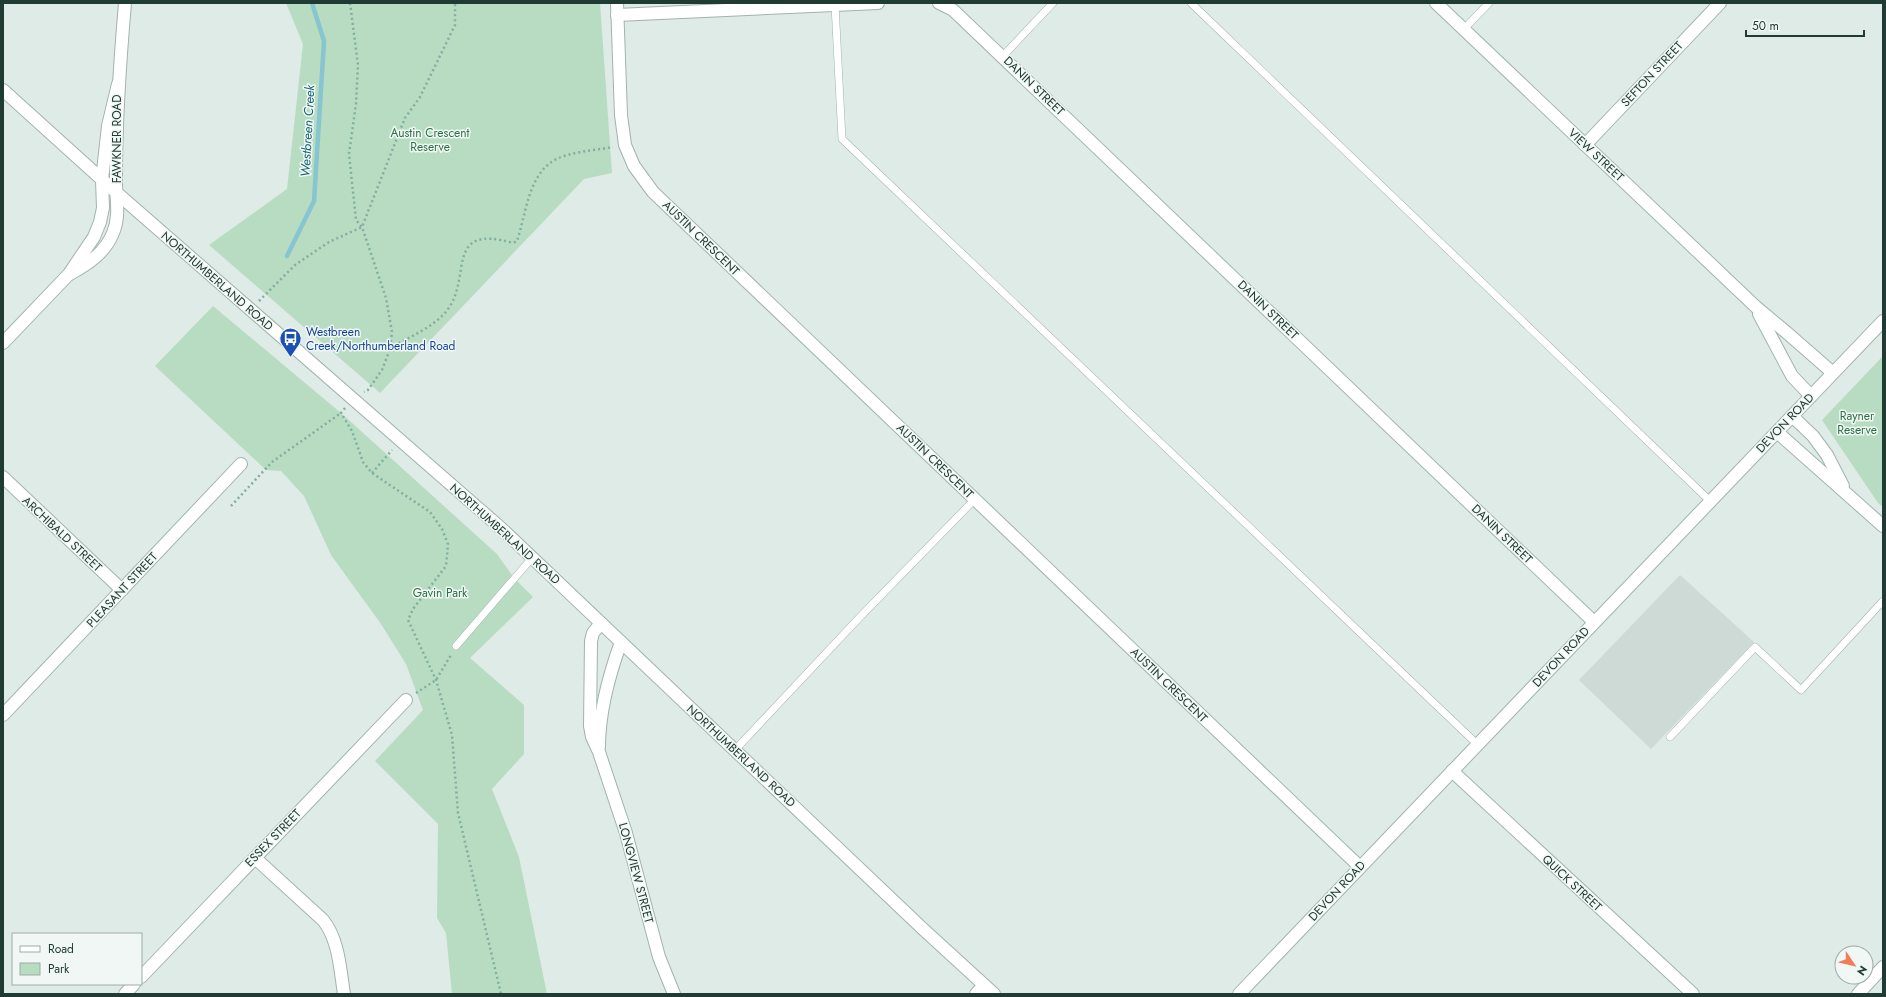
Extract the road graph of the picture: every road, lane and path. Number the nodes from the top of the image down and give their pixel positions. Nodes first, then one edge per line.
1 (125, 3) edge
2 (350, 3) edge
3 (455, 3) edge
4 (878, 3) edge
5 (939, 3) edge
6 (1053, 3) edge
7 (1191, 3) edge
8 (1436, 3) edge
9 (1489, 3) edge
10 (1720, 3) edge
11 (835, 5) junction
12 (617, 9) edge
13 (1464, 29) junction
14 (1002, 56) junction
15 (118, 84) junction
16 (3, 90) edge
17 (625, 145) junction
18 (1585, 145) junction
19 (102, 180) junction
20 (118, 194) junction
21 (362, 228) junction
22 (69, 274) junction
23 (1756, 307) junction
24 (249, 309) junction
25 (1883, 321) edge
26 (3, 343) edge
27 (390, 349) junction
28 (1832, 374) junction
29 (1811, 396) junction
30 (353, 399) junction
31 (341, 413) junction
32 (1792, 416) junction
33 (1777, 432) junction
34 (400, 440) junction
35 (241, 464) dead end
36 (372, 473) junction
37 (3, 477) edge
38 (1846, 491) junction
39 (975, 499) junction
40 (1710, 501) junction
41 (231, 506) dead end
42 (1883, 526) edge
43 (532, 558) junction
44 (122, 590) junction
45 (1883, 601) edge
46 (1594, 622) junction
47 (601, 623) junction
48 (621, 642) junction
49 (456, 646) joint
50 (436, 680) junction
51 (406, 700) joint
52 (3, 715) edge
53 (1670, 737) dead end
54 (1477, 744) junction
55 (735, 750) junction
56 (599, 752) junction
57 (1452, 771) junction
58 (255, 858) junction
59 (1360, 867) junction
60 (1883, 966) edge
61 (142, 976) edge
62 (133, 985) edge
63 (980, 990) edge
64 (125, 994) edge
65 (344, 994) edge
66 (501, 994) edge
67 (674, 994) edge
68 (994, 994) edge
69 (1239, 994) edge
70 (1693, 994) edge
71 (1858, 994) edge

1 - 15 street, FAWKNER ROAD
2 - 21 path
3 - 21 path
4 - 11 street
5 - 14 street, DANIN STREET
6 - 14 lane
7 - 40 lane
8 - 13 street, VIEW STREET
9 - 13 lane
10 - 18 street, SEFTON STREET
11 - 12 street
11 - 54 lane
12 - 17 street, AUSTIN CRESCENT
13 - 18 street, VIEW STREET
14 - 46 street, DANIN STREET
15 - 19 street, FAWKNER ROAD
15 - 20 street, FAWKNER ROAD
16 - 19 street, NORTHUMBERLAND ROAD
17 - 27 path
17 - 39 street, AUSTIN CRESCENT
18 - 23 street, VIEW STREET
19 - 20 street, NORTHUMBERLAND ROAD
19 - 22 street, FAWKNER ROAD
20 - 22 street, FAWKNER ROAD
20 - 24 street, NORTHUMBERLAND ROAD
21 - 24 path
21 - 27 path
22 - 26 street
23 - 28 street, VIEW STREET
23 - 29 street, VIEW STREET
24 - 30 street, NORTHUMBERLAND ROAD
25 - 28 street, DEVON ROAD
27 - 30 path
28 - 29 street, DEVON ROAD
29 - 32 street, DEVON ROAD
30 - 31 path
30 - 34 street, NORTHUMBERLAND ROAD
31 - 36 path
31 - 41 path
32 - 33 street, DEVON ROAD
32 - 38 street
33 - 38 street
33 - 40 street, DEVON ROAD
34 - 36 path
34 - 43 street, NORTHUMBERLAND ROAD
35 - 44 street, PLEASANT STREET
36 - 50 path
37 - 44 street, ARCHIBALD STREET
38 - 42 street
39 - 55 lane
39 - 59 street, AUSTIN CRESCENT
40 - 46 street, DEVON ROAD
43 - 47 street, NORTHUMBERLAND ROAD
43 - 49 lane
44 - 52 street, PLEASANT STREET
45 - 53 lane
46 - 54 street, DEVON ROAD
47 - 48 street, NORTHUMBERLAND ROAD
47 - 56 street, LONGVIEW STREET
48 - 55 street, NORTHUMBERLAND ROAD
48 - 56 street, LONGVIEW STREET
49 - 50 path
50 - 51 path
50 - 66 path
51 - 58 street, ESSEX STREET
54 - 57 street, DEVON ROAD
55 - 63 street, NORTHUMBERLAND ROAD
56 - 67 street, LONGVIEW STREET
57 - 59 street, DEVON ROAD
57 - 70 street, QUICK STREET
58 - 61 street, ESSEX STREET
58 - 65 street
59 - 69 street, DEVON ROAD
60 - 71 street
62 - 64 street
63 - 68 street, NORTHUMBERLAND ROAD

